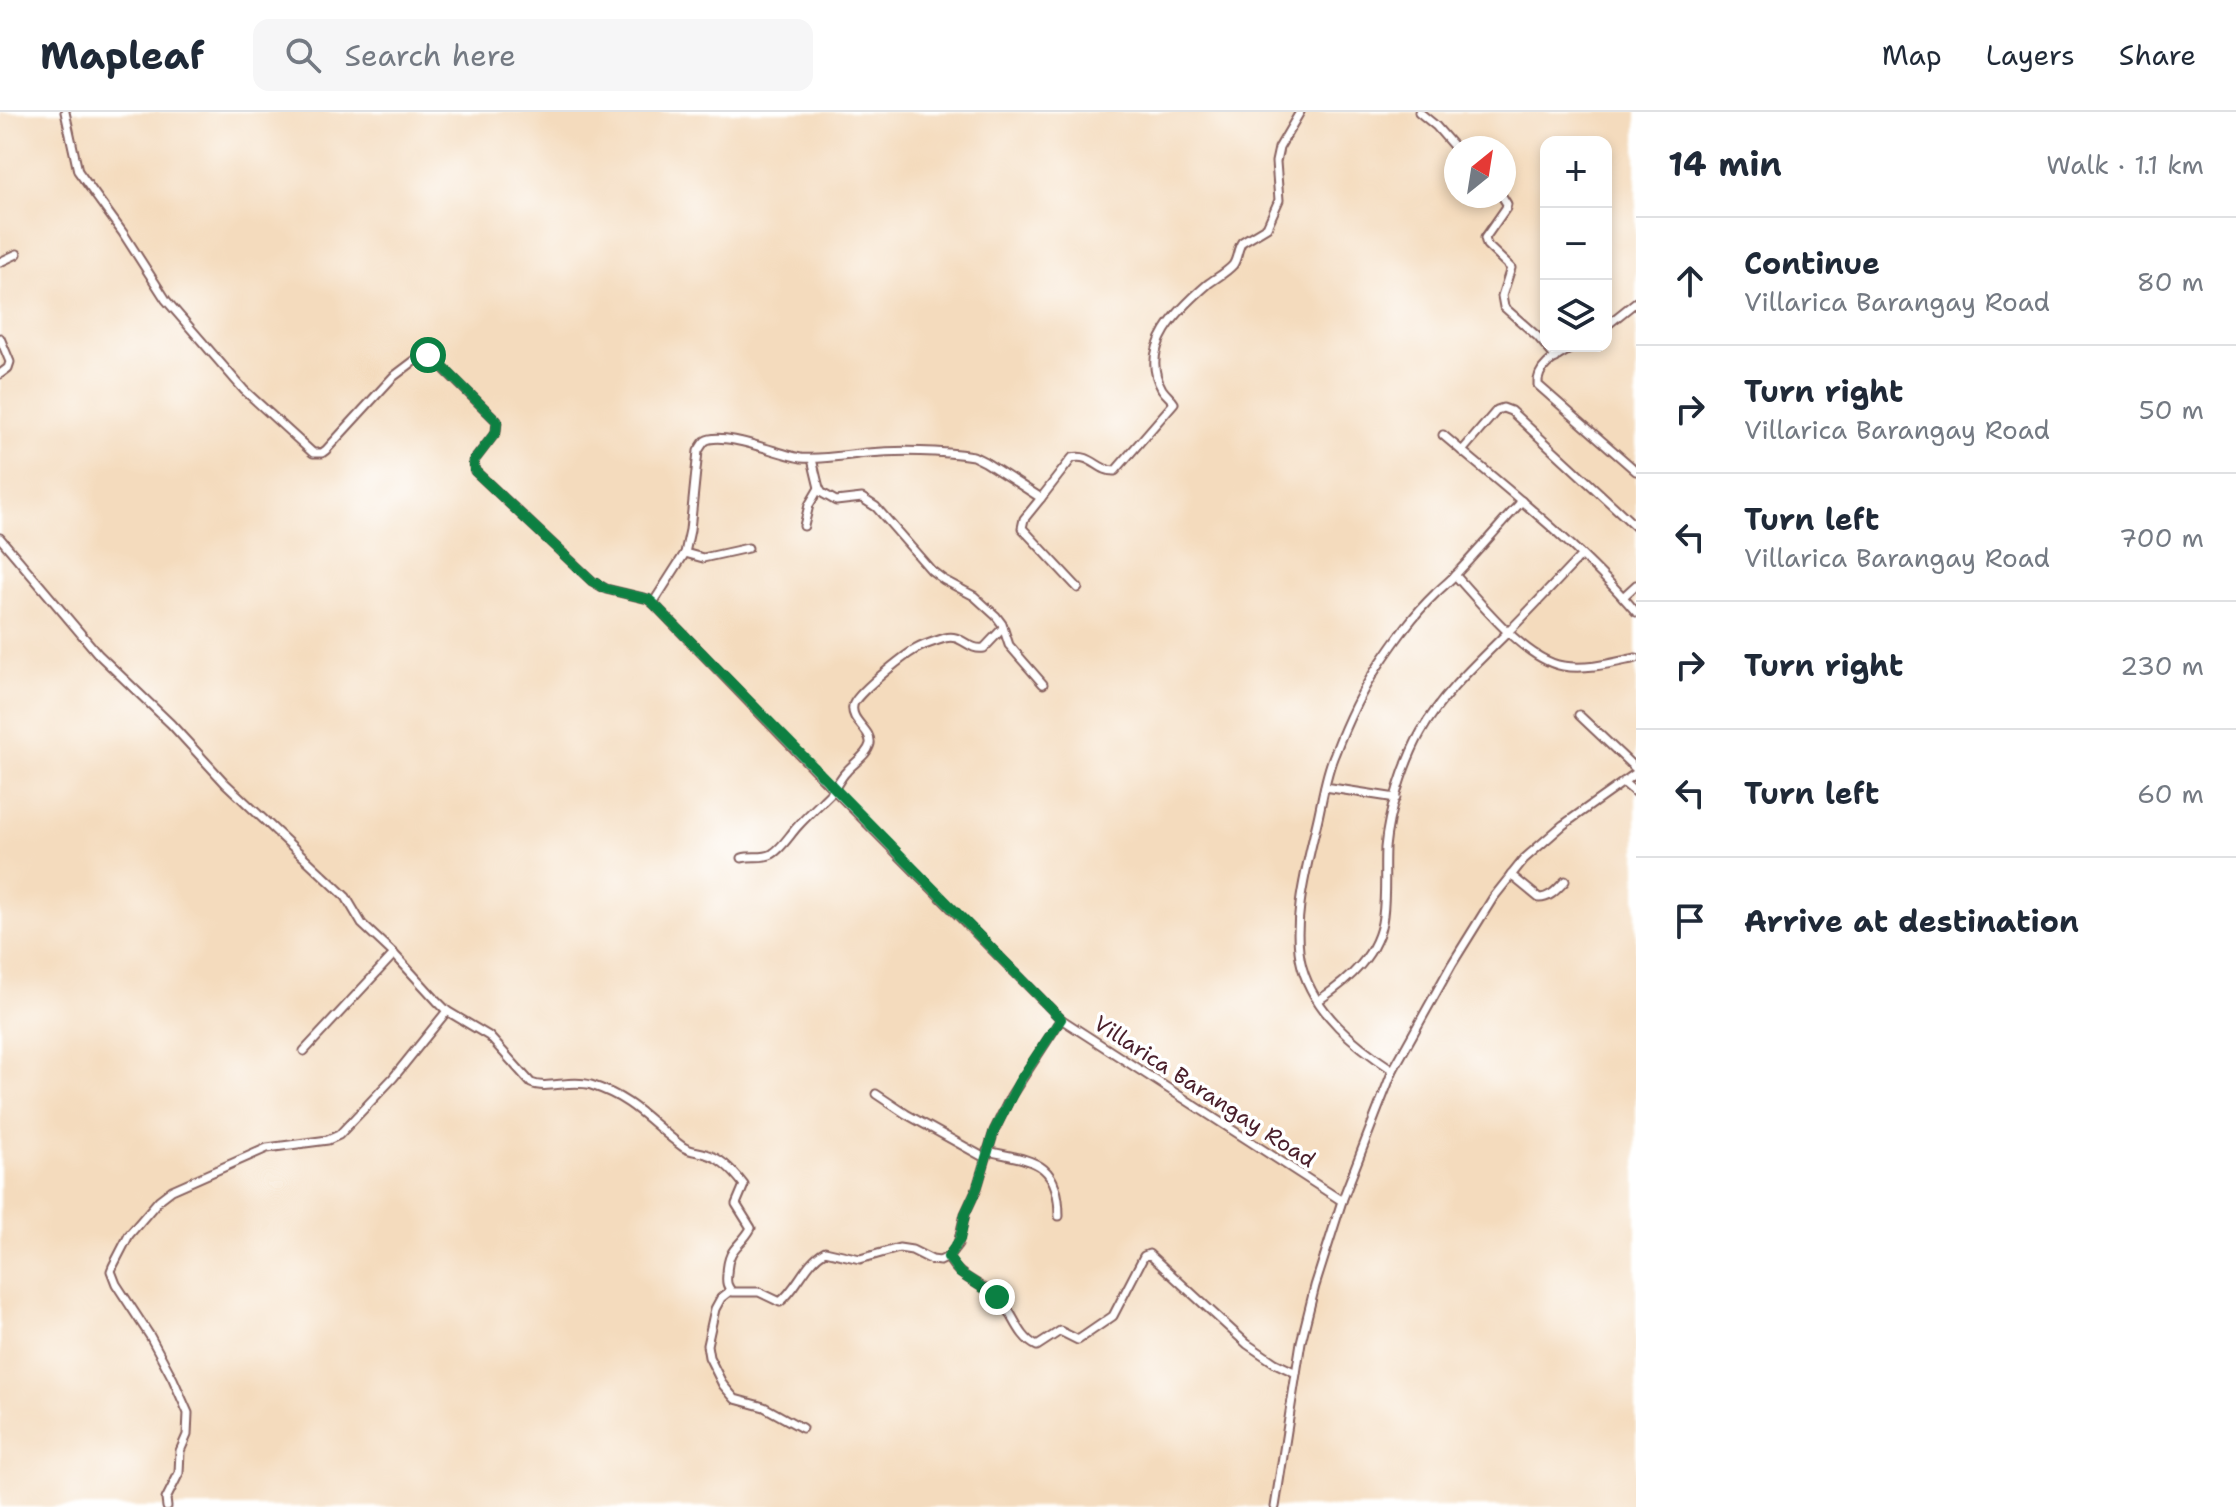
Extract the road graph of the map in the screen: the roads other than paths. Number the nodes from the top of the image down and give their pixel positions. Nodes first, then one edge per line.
1 (65, 112) edge
2 (1300, 112) edge
3 (1419, 112) edge
4 (1445, 136) edge
5 (1506, 208) edge
6 (17, 254) dead end
7 (0, 262) edge
8 (1636, 302) edge
9 (1612, 321) edge
10 (0, 338) edge
11 (1566, 352) edge
12 (1556, 358) junction
13 (0, 374) edge
14 (1443, 435) dead end
15 (1462, 451) junction
16 (812, 459) junction
17 (1636, 471) edge
18 (819, 488) junction
19 (1041, 498) junction
20 (1522, 501) junction
21 (804, 526) dead end
22 (1636, 527) edge
23 (0, 538) edge
24 (748, 548) dead end
25 (685, 553) junction
26 (1581, 556) junction
27 (1455, 575) junction
28 (1636, 585) edge
29 (1078, 588) dead end
30 (1623, 597) junction
31 (653, 603) junction
32 (1636, 612) edge
33 (1003, 628) junction
34 (1507, 633) junction
35 (1636, 658) edge
36 (1043, 684) dead end
37 (1579, 715) dead end
38 (1636, 771) edge
39 (1623, 782) junction
40 (1325, 787) junction
41 (834, 790) junction
42 (1636, 793) edge
43 (1396, 798) junction
44 (742, 858) dead end
45 (1511, 875) junction
46 (1565, 881) dead end
47 (394, 954) junction
48 (1319, 1000) junction
49 (447, 1011) junction
50 (1061, 1019) junction
51 (304, 1051) dead end
52 (1393, 1070) junction
53 (876, 1094) dead end
54 (986, 1155) junction
55 (1342, 1201) junction
56 (1059, 1216) dead end
57 (948, 1257) junction
58 (730, 1291) junction
59 (1296, 1373) junction
60 (802, 1428) dead end
61 (167, 1507) edge
62 (1275, 1507) edge

1 - 31 street, Villarica Barangay Road
2 - 19 street
3 - 4 street
5 - 12 street
6 - 7 street
8 - 9 street
10 - 13 street
11 - 12 street
12 - 17 street
14 - 15 street
15 - 20 street
15 - 22 street
16 - 18 street
16 - 19 street
16 - 25 street
18 - 21 street
18 - 33 street
19 - 29 street
20 - 26 street
20 - 27 street
23 - 47 street
24 - 25 street
25 - 31 street
26 - 30 street
26 - 34 street
27 - 34 street
27 - 40 street
28 - 30 street
30 - 32 street
31 - 41 street, Villarica Barangay Road
33 - 36 street
33 - 41 street
34 - 35 street
34 - 43 street
37 - 38 street
38 - 39 street
39 - 42 street
39 - 45 street
40 - 43 street
40 - 48 street
41 - 44 street
41 - 50 street, Villarica Barangay Road
43 - 48 street
45 - 46 street
45 - 52 street
47 - 49 street
47 - 51 street
48 - 52 street
49 - 58 street
49 - 61 street
50 - 54 street
50 - 55 street, Villarica Barangay Road
52 - 55 street
53 - 54 street
54 - 56 street
54 - 57 street
55 - 59 street
57 - 58 street
57 - 59 street
58 - 60 street
59 - 62 street

